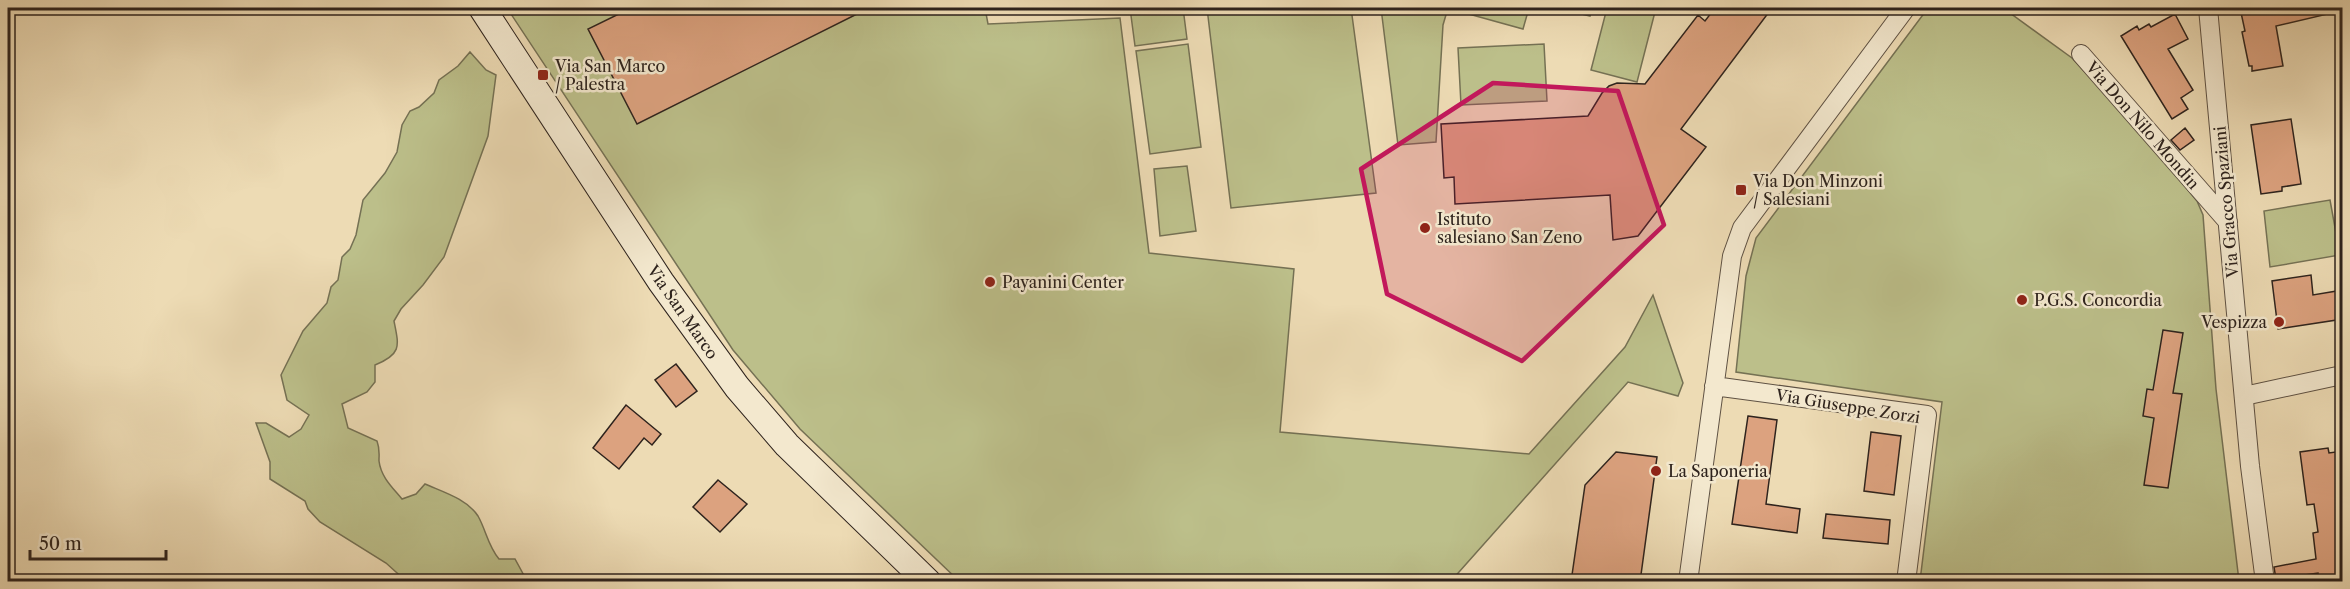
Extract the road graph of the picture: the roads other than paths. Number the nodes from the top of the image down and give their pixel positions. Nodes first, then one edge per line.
1 (482, 8) edge
2 (1906, 8) edge
3 (2208, 8) edge
4 (2081, 54) dead end
5 (2228, 222) junction
6 (2343, 375) edge
7 (1714, 386) junction
8 (2244, 396) junction
9 (928, 582) edge
10 (1688, 582) edge
11 (1906, 582) edge
12 (2265, 582) edge

1 - 9 main road, Via San Marco
2 - 7 street
3 - 5 street, Via Gracco Spaziani
4 - 5 street, Via Don Nilo Mondin
5 - 8 street, Via Gracco Spaziani
6 - 8 street
7 - 10 street
7 - 11 street, Via Giuseppe Zorzi
8 - 12 street, Via Gracco Spaziani

